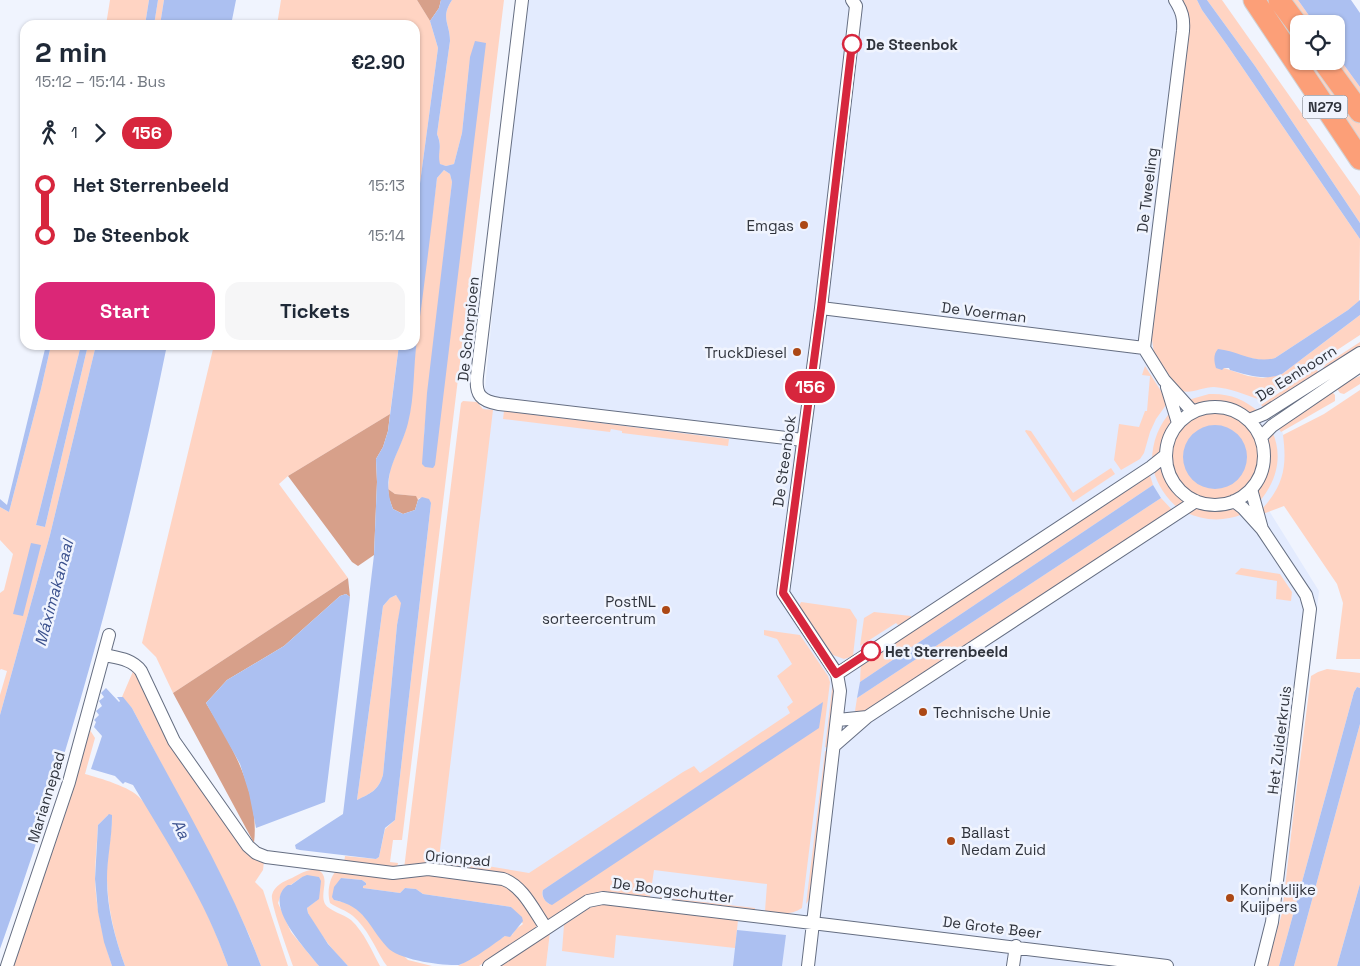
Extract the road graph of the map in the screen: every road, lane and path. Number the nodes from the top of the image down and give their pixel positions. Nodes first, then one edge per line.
1 (522, 0) edge
2 (852, 0) edge
3 (1175, 0) edge
4 (1254, 0) edge
5 (1279, 0) edge
6 (1290, 15) edge
7 (1330, 70) edge
8 (1360, 112) edge
9 (1360, 159) edge
10 (821, 308) junction
11 (1144, 348) junction
12 (1360, 353) edge
13 (1360, 366) edge
14 (1164, 380) junction
15 (1193, 412) junction
16 (1250, 420) junction
17 (1178, 422) junction
18 (1261, 437) junction
19 (803, 440) junction
20 (1166, 455) junction
21 (1251, 489) junction
22 (1196, 501) junction
23 (1234, 501) junction
24 (1262, 529) junction
25 (109, 635) dead end
26 (104, 655) junction
27 (836, 674) junction
28 (867, 717) junction
29 (838, 720) junction
30 (835, 745) junction
31 (813, 923) junction
32 (546, 928) junction
33 (1016, 946) junction
34 (7, 966) edge
35 (489, 966) edge
36 (808, 966) edge
37 (1013, 966) edge
38 (1168, 966) edge
39 (1261, 966) edge

1 - 19 street, De Schorpioen
2 - 10 street, De Steenbok
3 - 11 street, De Tweeling
4 - 9 highway, N279
5 - 6 highway
7 - 8 highway, N279
10 - 11 street, De Voerman
10 - 19 street, De Steenbok
11 - 14 street
12 - 16 street, De Eenhoorn
13 - 18 street, De Eenhoorn
14 - 15 street
14 - 17 street
15 - 16 street
15 - 17 street
16 - 18 street
17 - 20 street
18 - 21 street
19 - 27 street, De Steenbok
20 - 22 street
20 - 27 street
21 - 23 street
21 - 24 street, Het Zuiderkruis
22 - 23 street
22 - 28 street
23 - 24 street, Het Zuiderkruis
24 - 39 street, Het Zuiderkruis
25 - 26 street, Mariannepad
26 - 32 street, Orionpad
26 - 34 street, Mariannepad
27 - 29 street
28 - 29 street
28 - 30 street
29 - 30 street
30 - 31 street
31 - 32 street, De Boogschutter
31 - 33 street, De Grote Beer
31 - 36 street
32 - 35 street, De Boogschutter
33 - 37 street
33 - 38 street, De Grote Beer

